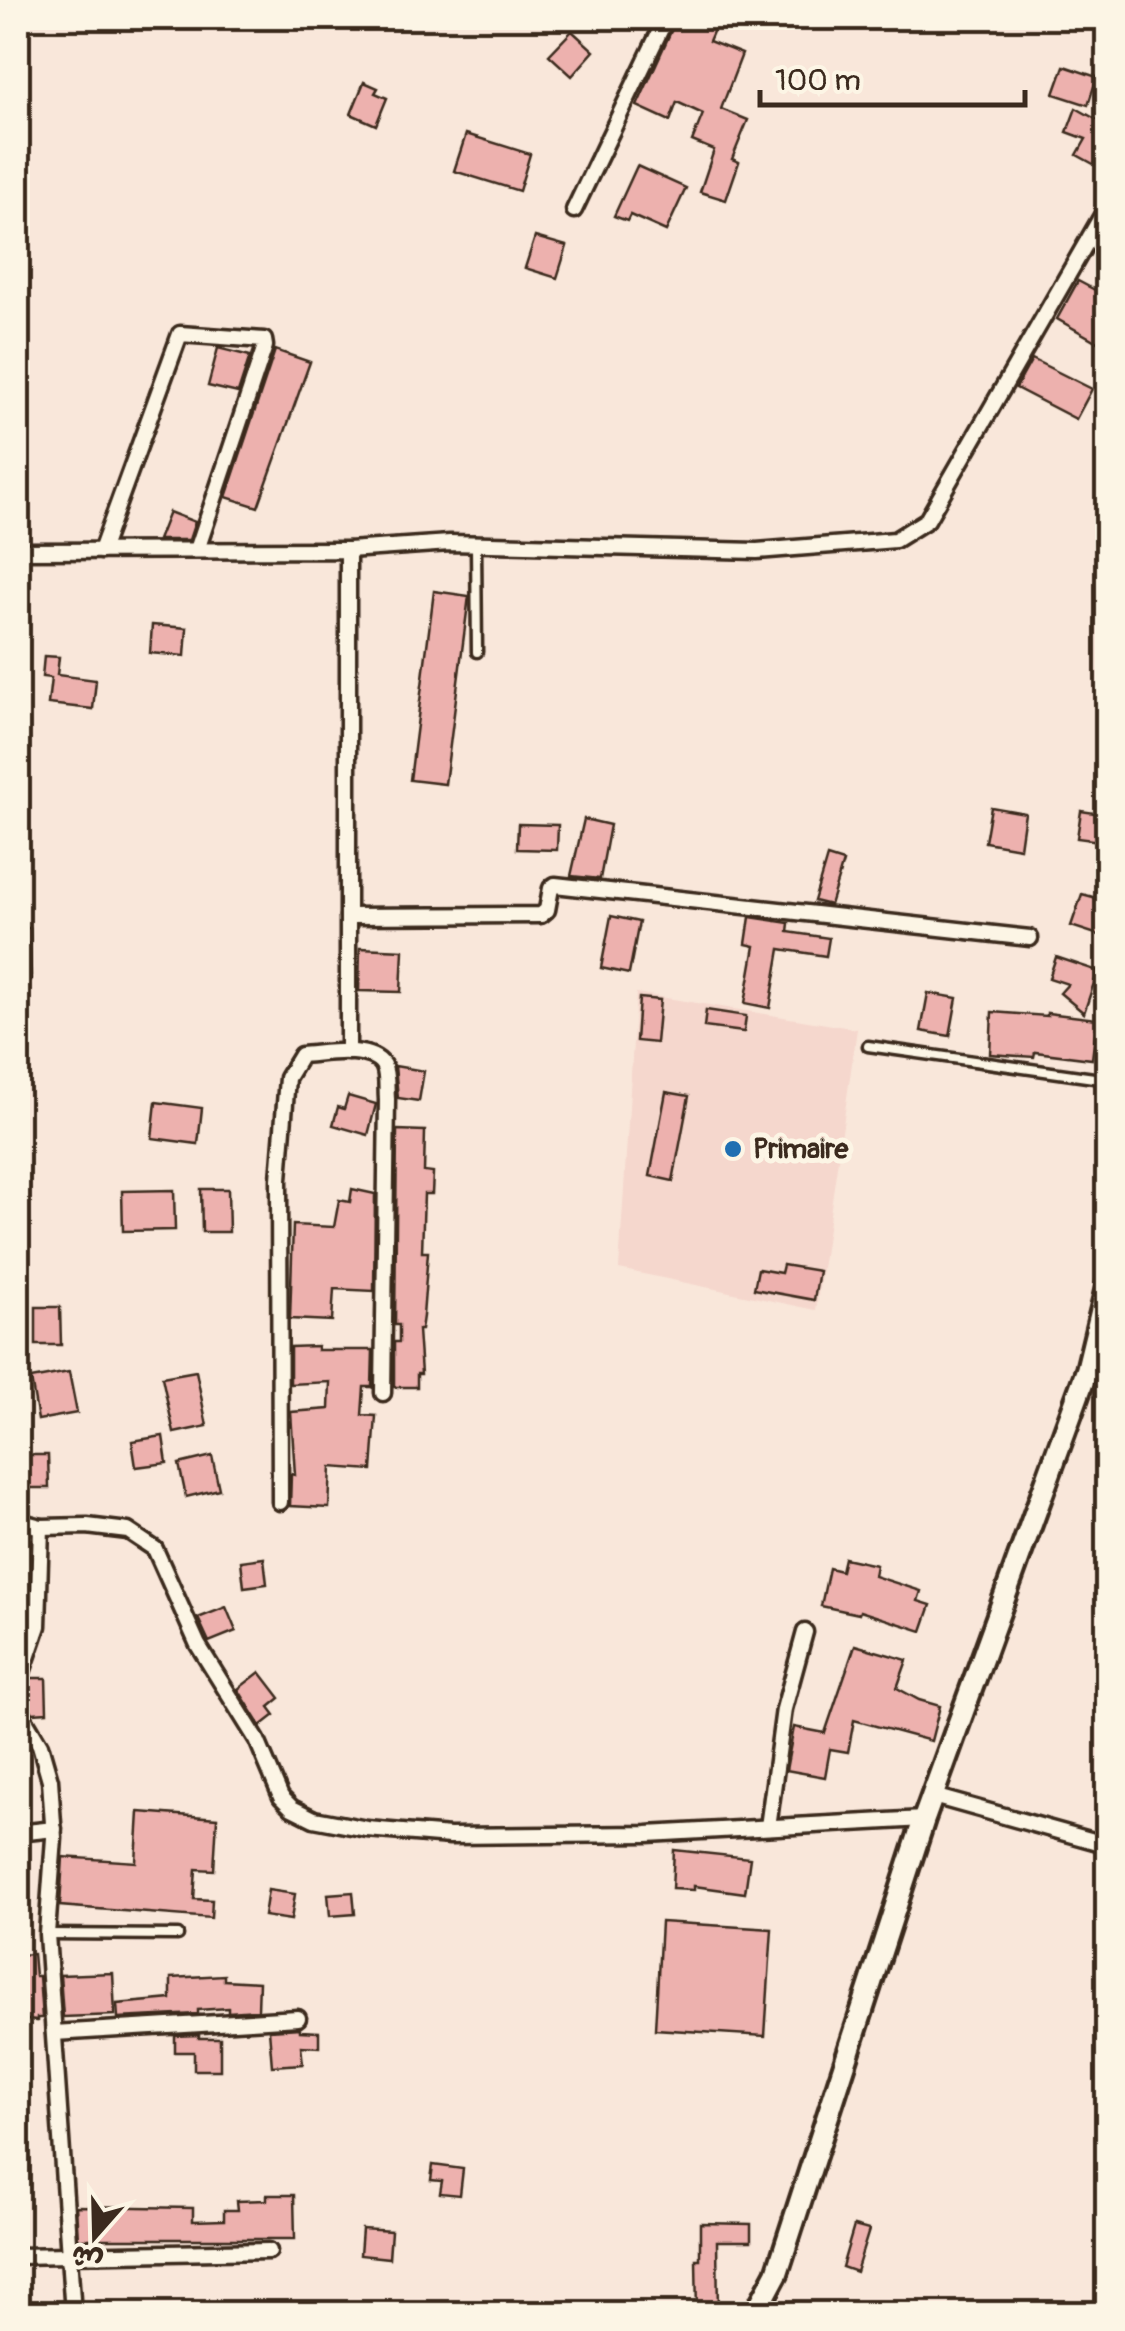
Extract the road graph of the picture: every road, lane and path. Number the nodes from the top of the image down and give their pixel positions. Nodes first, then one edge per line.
1 (666, 18) edge
2 (1107, 207) edge
3 (574, 210) dead end
4 (476, 544) junction
5 (198, 550) junction
6 (348, 550) junction
7 (18, 551) edge
8 (101, 551) junction
9 (477, 652) dead end
10 (348, 916) junction
11 (1030, 938) dead end
12 (868, 1046) dead end
13 (348, 1052) junction
14 (1108, 1080) edge
15 (1108, 1283) edge
16 (383, 1393) dead end
17 (280, 1502) dead end
18 (18, 1522) edge
19 (41, 1527) junction
20 (804, 1632) dead end
21 (18, 1684) edge
22 (18, 1708) edge
23 (932, 1796) junction
24 (924, 1819) junction
25 (768, 1828) junction
26 (54, 1829) junction
27 (18, 1833) edge
28 (1108, 1845) edge
29 (47, 1934) junction
30 (178, 1935) dead end
31 (298, 2018) dead end
32 (54, 2034) junction
33 (269, 2252) dead end
34 (68, 2255) junction
35 (18, 2256) edge
36 (72, 2314) edge
37 (755, 2314) edge

1 - 3 street
2 - 4 street
4 - 6 street
4 - 9 lane
5 - 6 street
5 - 8 street
5 - 8 street
6 - 10 street
7 - 8 street
10 - 11 street
10 - 13 street
12 - 14 lane
13 - 16 street
13 - 17 street
15 - 23 street
18 - 19 street
19 - 21 street
19 - 25 street
20 - 25 street
22 - 26 street
23 - 24 street
23 - 28 street
24 - 25 street
24 - 37 street
26 - 27 street
26 - 29 street
29 - 30 lane
29 - 32 street
31 - 32 street
32 - 34 street
33 - 34 street
34 - 35 street
34 - 36 street

